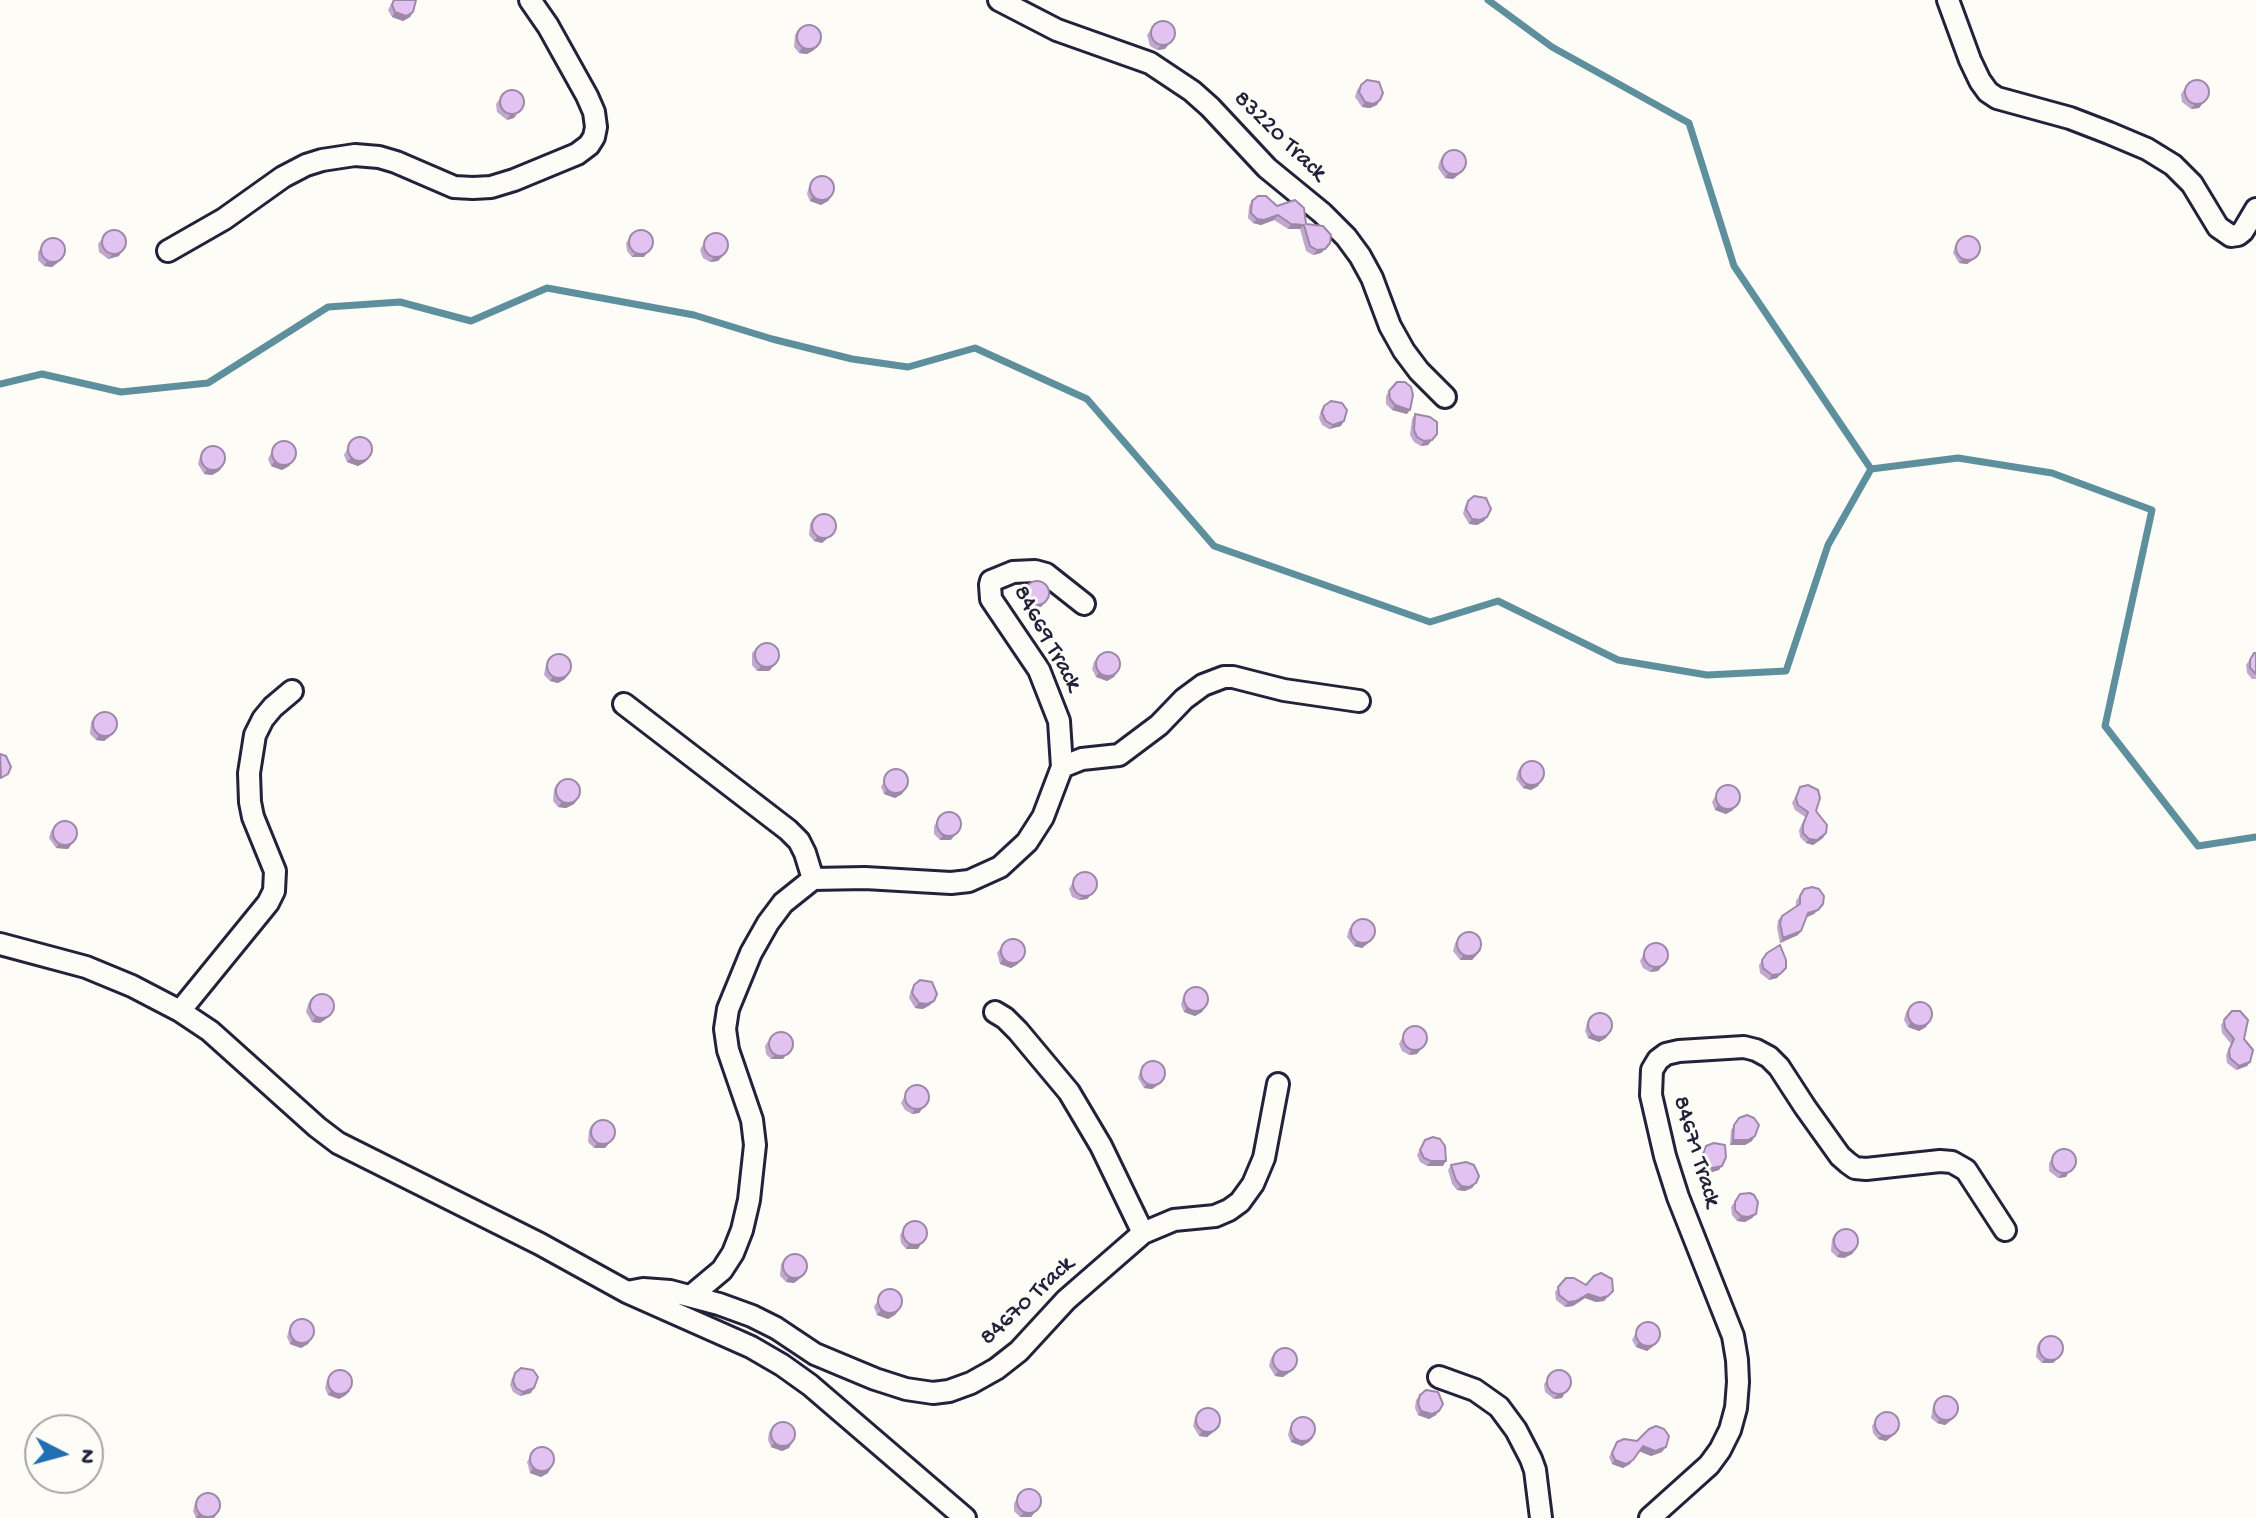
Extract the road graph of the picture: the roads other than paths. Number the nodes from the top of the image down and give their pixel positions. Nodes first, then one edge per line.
1 (530, 0) edge
2 (999, 0) edge
3 (1948, 0) edge
4 (2256, 209) edge
5 (168, 251) dead end
6 (1445, 397) dead end
7 (1084, 604) dead end
8 (292, 691) dead end
9 (1359, 701) dead end
10 (624, 704) dead end
11 (1062, 767) junction
12 (813, 879) junction
13 (0, 944) edge
14 (180, 1011) junction
15 (995, 1012) dead end
16 (1278, 1084) dead end
17 (2005, 1230) dead end
18 (1143, 1233) junction
19 (627, 1292) junction
20 (691, 1296) junction
21 (1439, 1377) dead end
22 (965, 1518) edge
23 (1541, 1518) edge
24 (1650, 1518) edge

1 - 5 street
2 - 6 street, 83220 Track
3 - 4 street
7 - 11 street, 84669 Track
8 - 14 street
9 - 11 street
10 - 12 street
11 - 12 street, 84669 Track
12 - 20 street
13 - 14 street
14 - 19 street
15 - 18 street
16 - 18 street
17 - 24 street, 84671 Track
18 - 20 street, 84670 Track
19 - 20 street, 84670 Track
19 - 22 street
21 - 23 street

